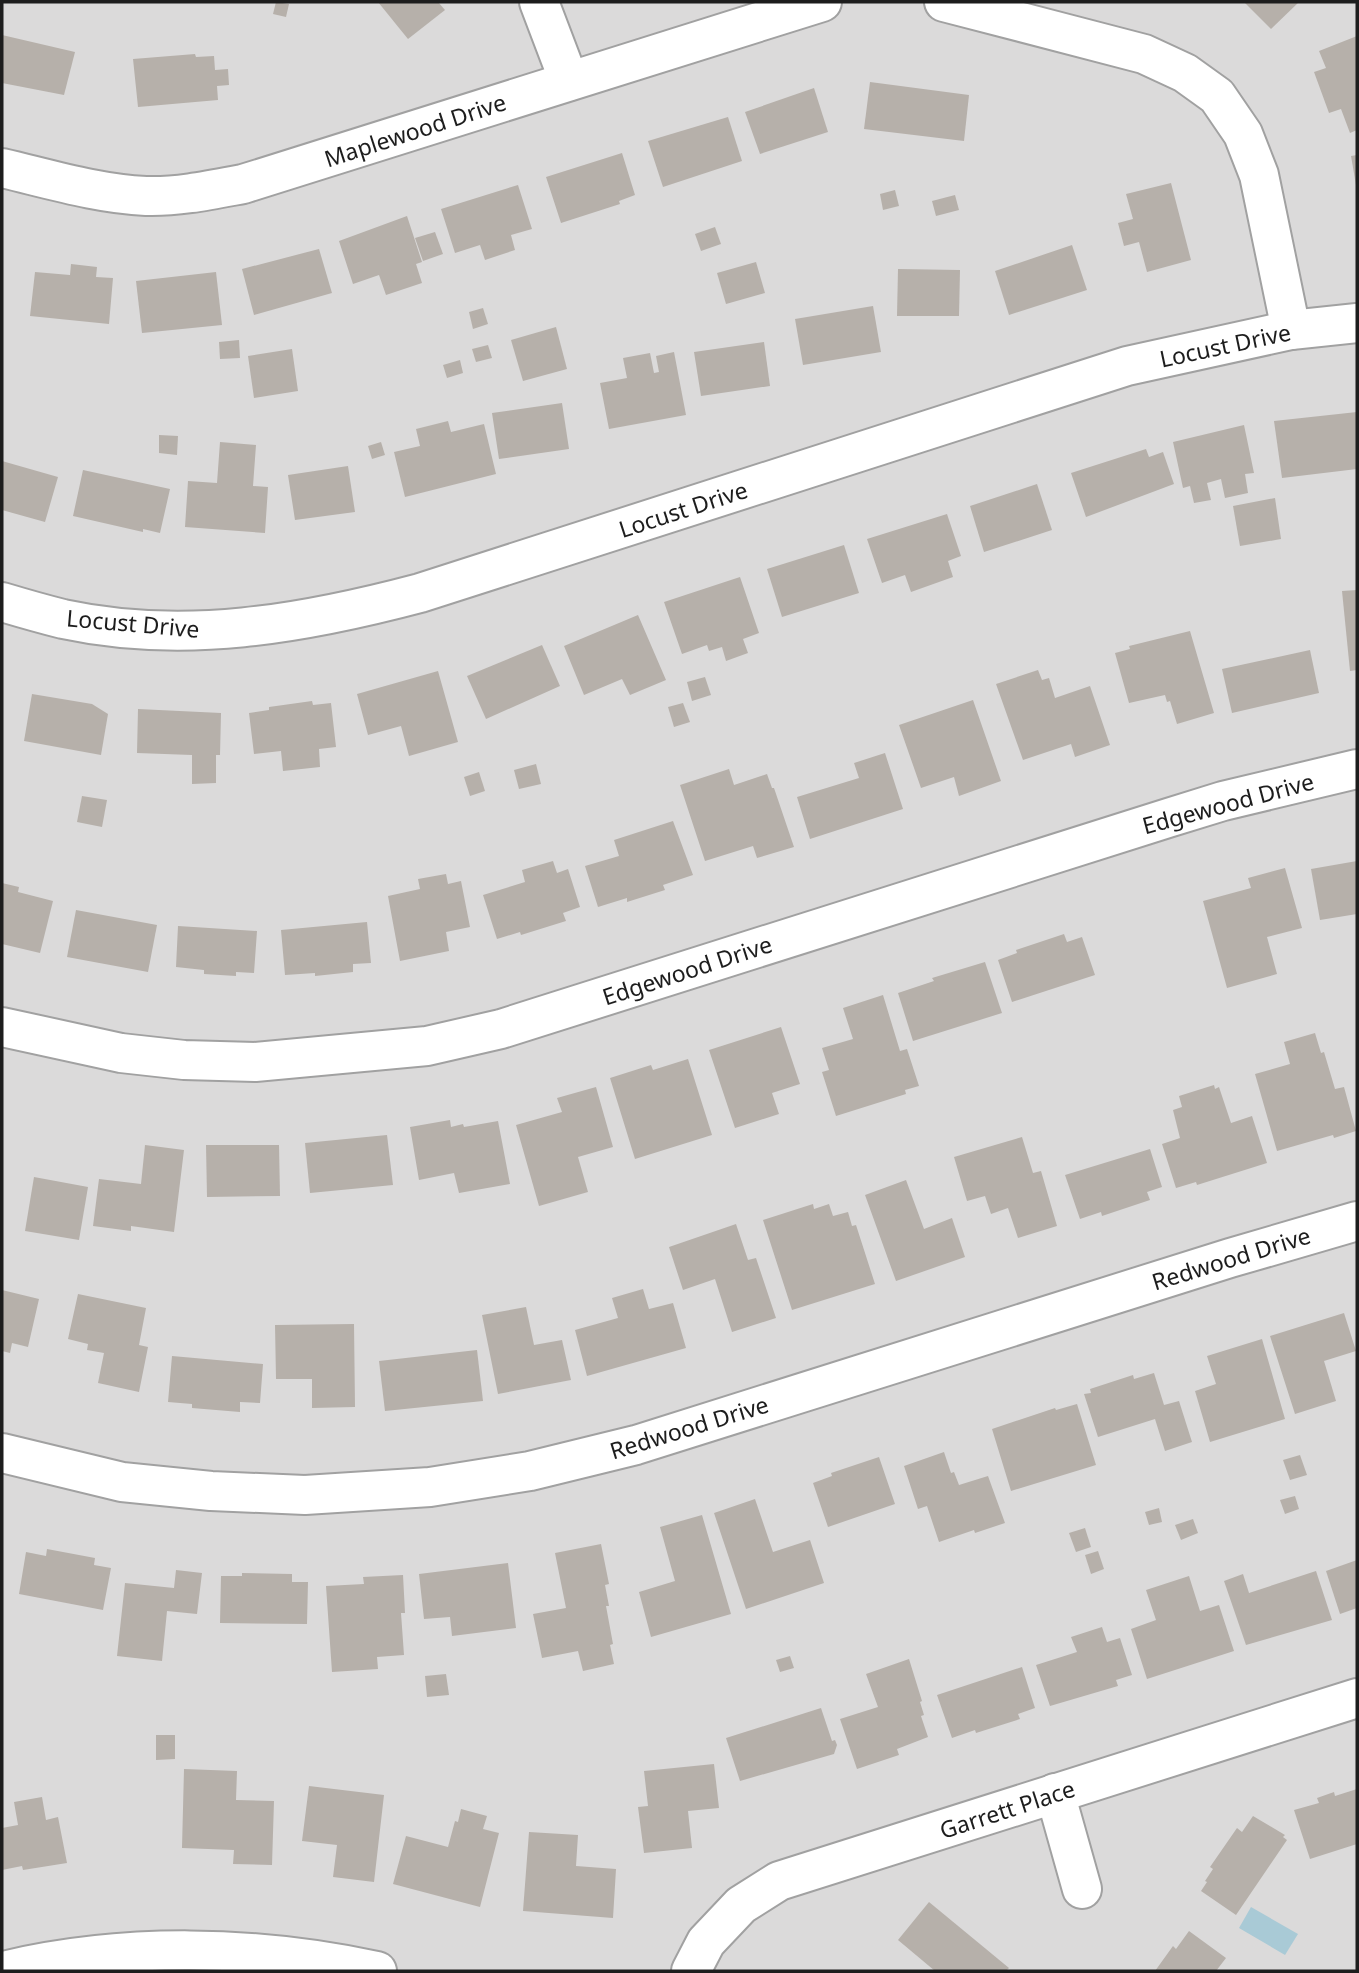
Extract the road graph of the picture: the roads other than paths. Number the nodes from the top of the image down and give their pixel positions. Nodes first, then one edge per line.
1 (539, 2) edge
2 (822, 2) edge
3 (944, 2) edge
4 (569, 81) junction
5 (2, 168) edge
6 (1357, 323) edge
7 (1291, 330) junction
8 (2, 602) edge
9 (1357, 769) edge
10 (2, 1027) edge
11 (1357, 1221) edge
12 (2, 1453) edge
13 (1357, 1698) edge
14 (1055, 1793) junction
15 (1082, 1889) dead end
16 (3, 1971) edge
17 (377, 1971) edge
18 (691, 1971) edge

1 - 4 street
2 - 4 street, Maplewood Drive
3 - 7 street
4 - 5 street, Maplewood Drive
6 - 7 street, Locust Drive
7 - 8 street, Locust Drive
9 - 10 street, Edgewood Drive
11 - 12 street, Redwood Drive
13 - 14 street, Garrett Place
14 - 15 street
14 - 18 street, Garrett Place
16 - 17 street

